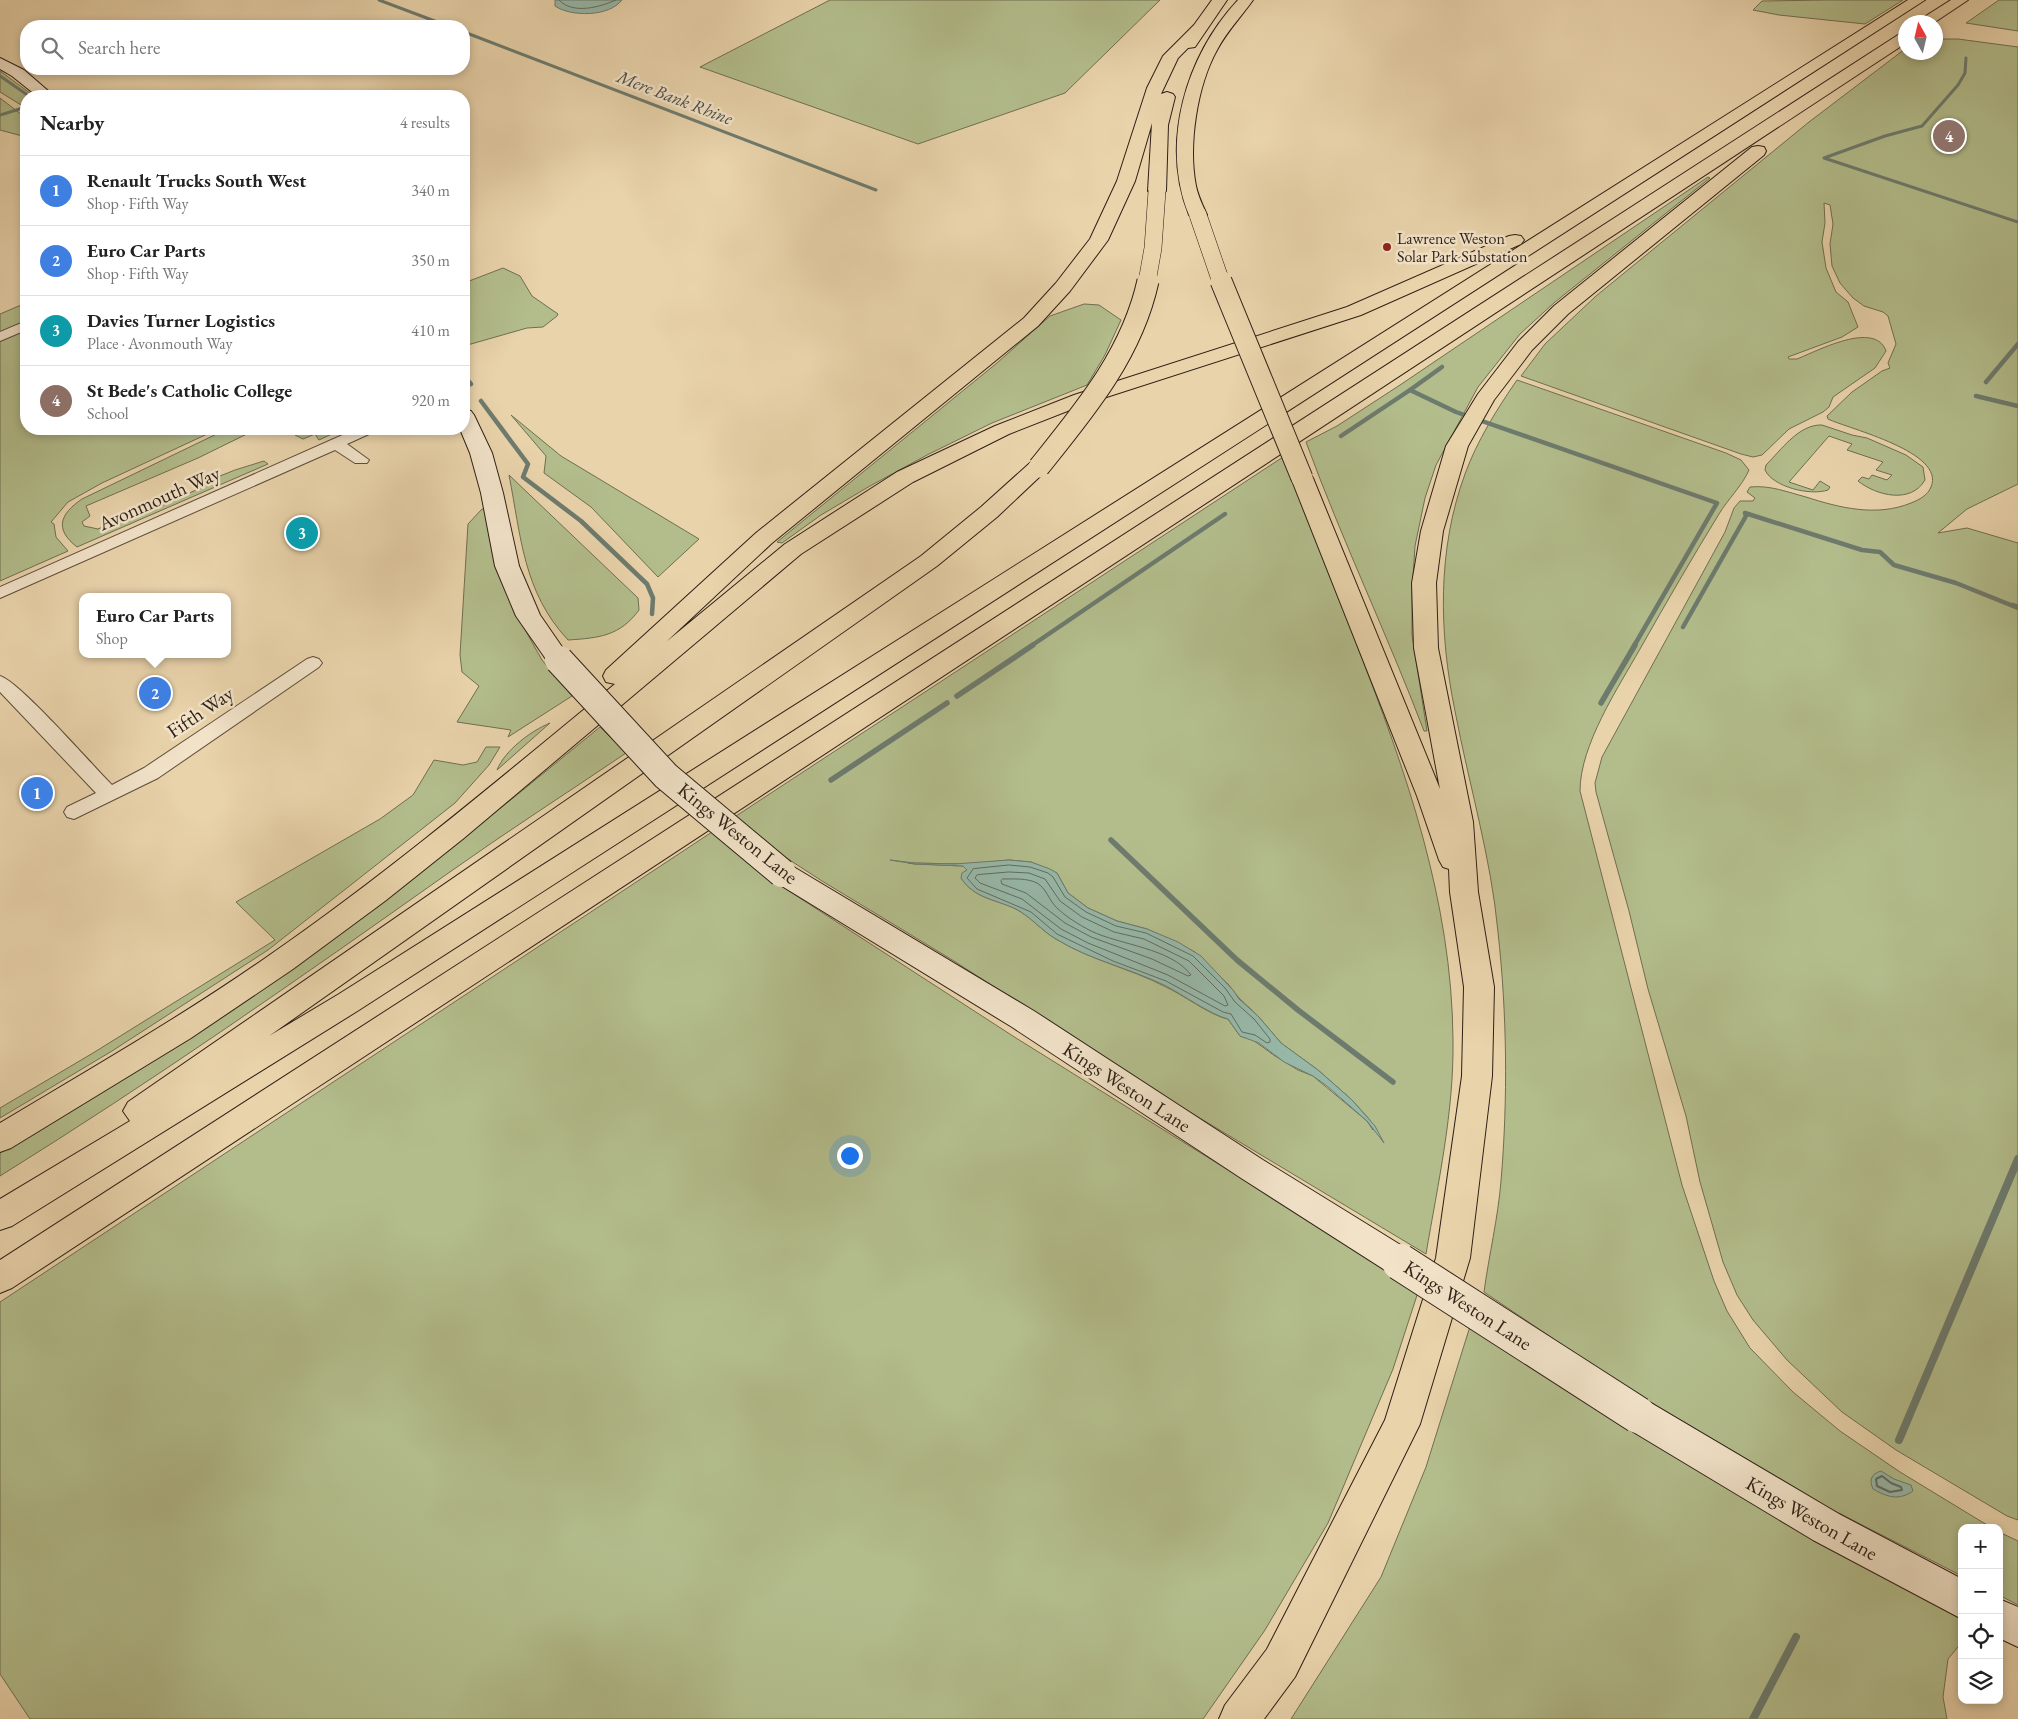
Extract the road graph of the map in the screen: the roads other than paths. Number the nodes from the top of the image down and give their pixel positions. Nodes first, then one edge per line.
1 (1220, 0) edge
2 (1246, 0) edge
3 (1918, 0) edge
4 (1961, 0) edge
5 (1937, 15) edge
6 (1199, 28) junction
7 (1898, 41) edge
8 (0, 63) edge
9 (20, 75) edge
10 (20, 75) edge
11 (39, 90) edge
12 (1803, 103) junction
13 (1668, 159) junction
14 (20, 328) edge
15 (0, 337) edge
16 (470, 429) edge
17 (354, 435) edge
18 (337, 444) junction
19 (360, 460) dead end
20 (0, 593) edge
21 (313, 663) dead end
22 (0, 682) edge
23 (109, 794) junction
24 (74, 812) dead end
25 (454, 831) junction
26 (1464, 892) junction
27 (0, 1139) edge
28 (0, 1208) edge
29 (0, 1216) edge
30 (0, 1278) edge
31 (1958, 1598) edge
32 (2003, 1620) edge
33 (2018, 1627) edge
34 (1239, 1719) edge

1 - 6 highway
2 - 26 highway, bridge
3 - 13 highway
4 - 5 highway
6 - 25 highway
6 - 28 highway, bridge
7 - 12 highway
8 - 9 street
10 - 11 street
12 - 26 highway
12 - 30 highway
13 - 25 highway
13 - 29 highway
14 - 15 street
16 - 31 street, Kings Weston Lane, bridge
17 - 18 street, Avonmouth Way
18 - 19 street
18 - 20 street, Avonmouth Way
21 - 23 street, Fifth Way
22 - 23 street
23 - 24 street, Fifth Way
25 - 27 highway
26 - 34 highway
32 - 33 street

